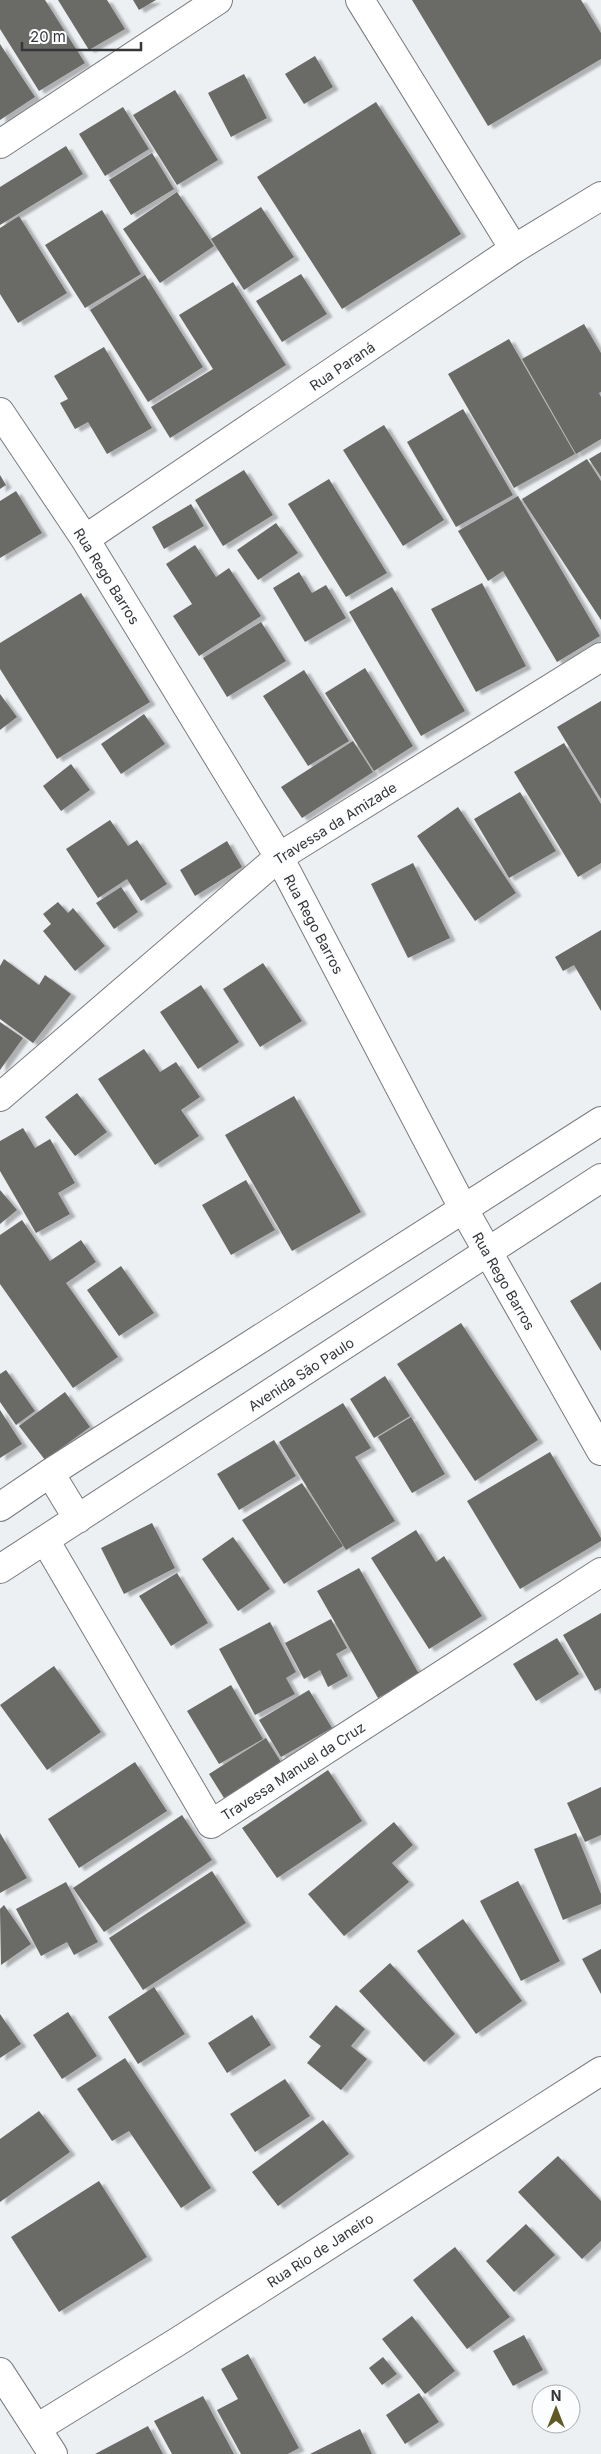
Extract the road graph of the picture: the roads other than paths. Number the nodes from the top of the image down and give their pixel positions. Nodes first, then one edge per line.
1 (218, 0) edge
2 (360, 0) edge
3 (0, 144) edge
4 (601, 196) edge
5 (514, 249) junction
6 (0, 412) edge
7 (85, 539) junction
8 (601, 657) edge
9 (278, 857) junction
10 (0, 1097) edge
11 (601, 1121) edge
12 (601, 1178) edge
13 (463, 1208) junction
14 (488, 1253) junction
15 (601, 1451) edge
16 (50, 1473) junction
17 (0, 1508) edge
18 (78, 1519) junction
19 (45, 1540) junction
20 (0, 1569) edge
21 (601, 1572) edge
22 (601, 2071) edge
23 (0, 2372) edge
24 (37, 2428) junction
25 (53, 2454) edge

1 - 3 street
2 - 5 street
4 - 5 street, Rua Paraná
5 - 7 street, Rua Paraná
6 - 7 street, Rua Rego Barros
7 - 9 street, Rua Rego Barros
8 - 9 street, Travessa da Amizade
9 - 10 street, Travessa da Amizade
9 - 13 street, Rua Rego Barros
11 - 13 street
12 - 14 street, Avenida São Paulo
13 - 14 street, Rua Rego Barros
13 - 16 street
14 - 15 street, Rua Rego Barros
14 - 18 street, Avenida São Paulo
16 - 17 street
16 - 18 street
18 - 19 street, Avenida São Paulo
19 - 20 street, Avenida São Paulo
19 - 21 street, Travessa Manuel da Cruz
22 - 24 street, Rua Rio de Janeiro
23 - 24 street
24 - 25 street

